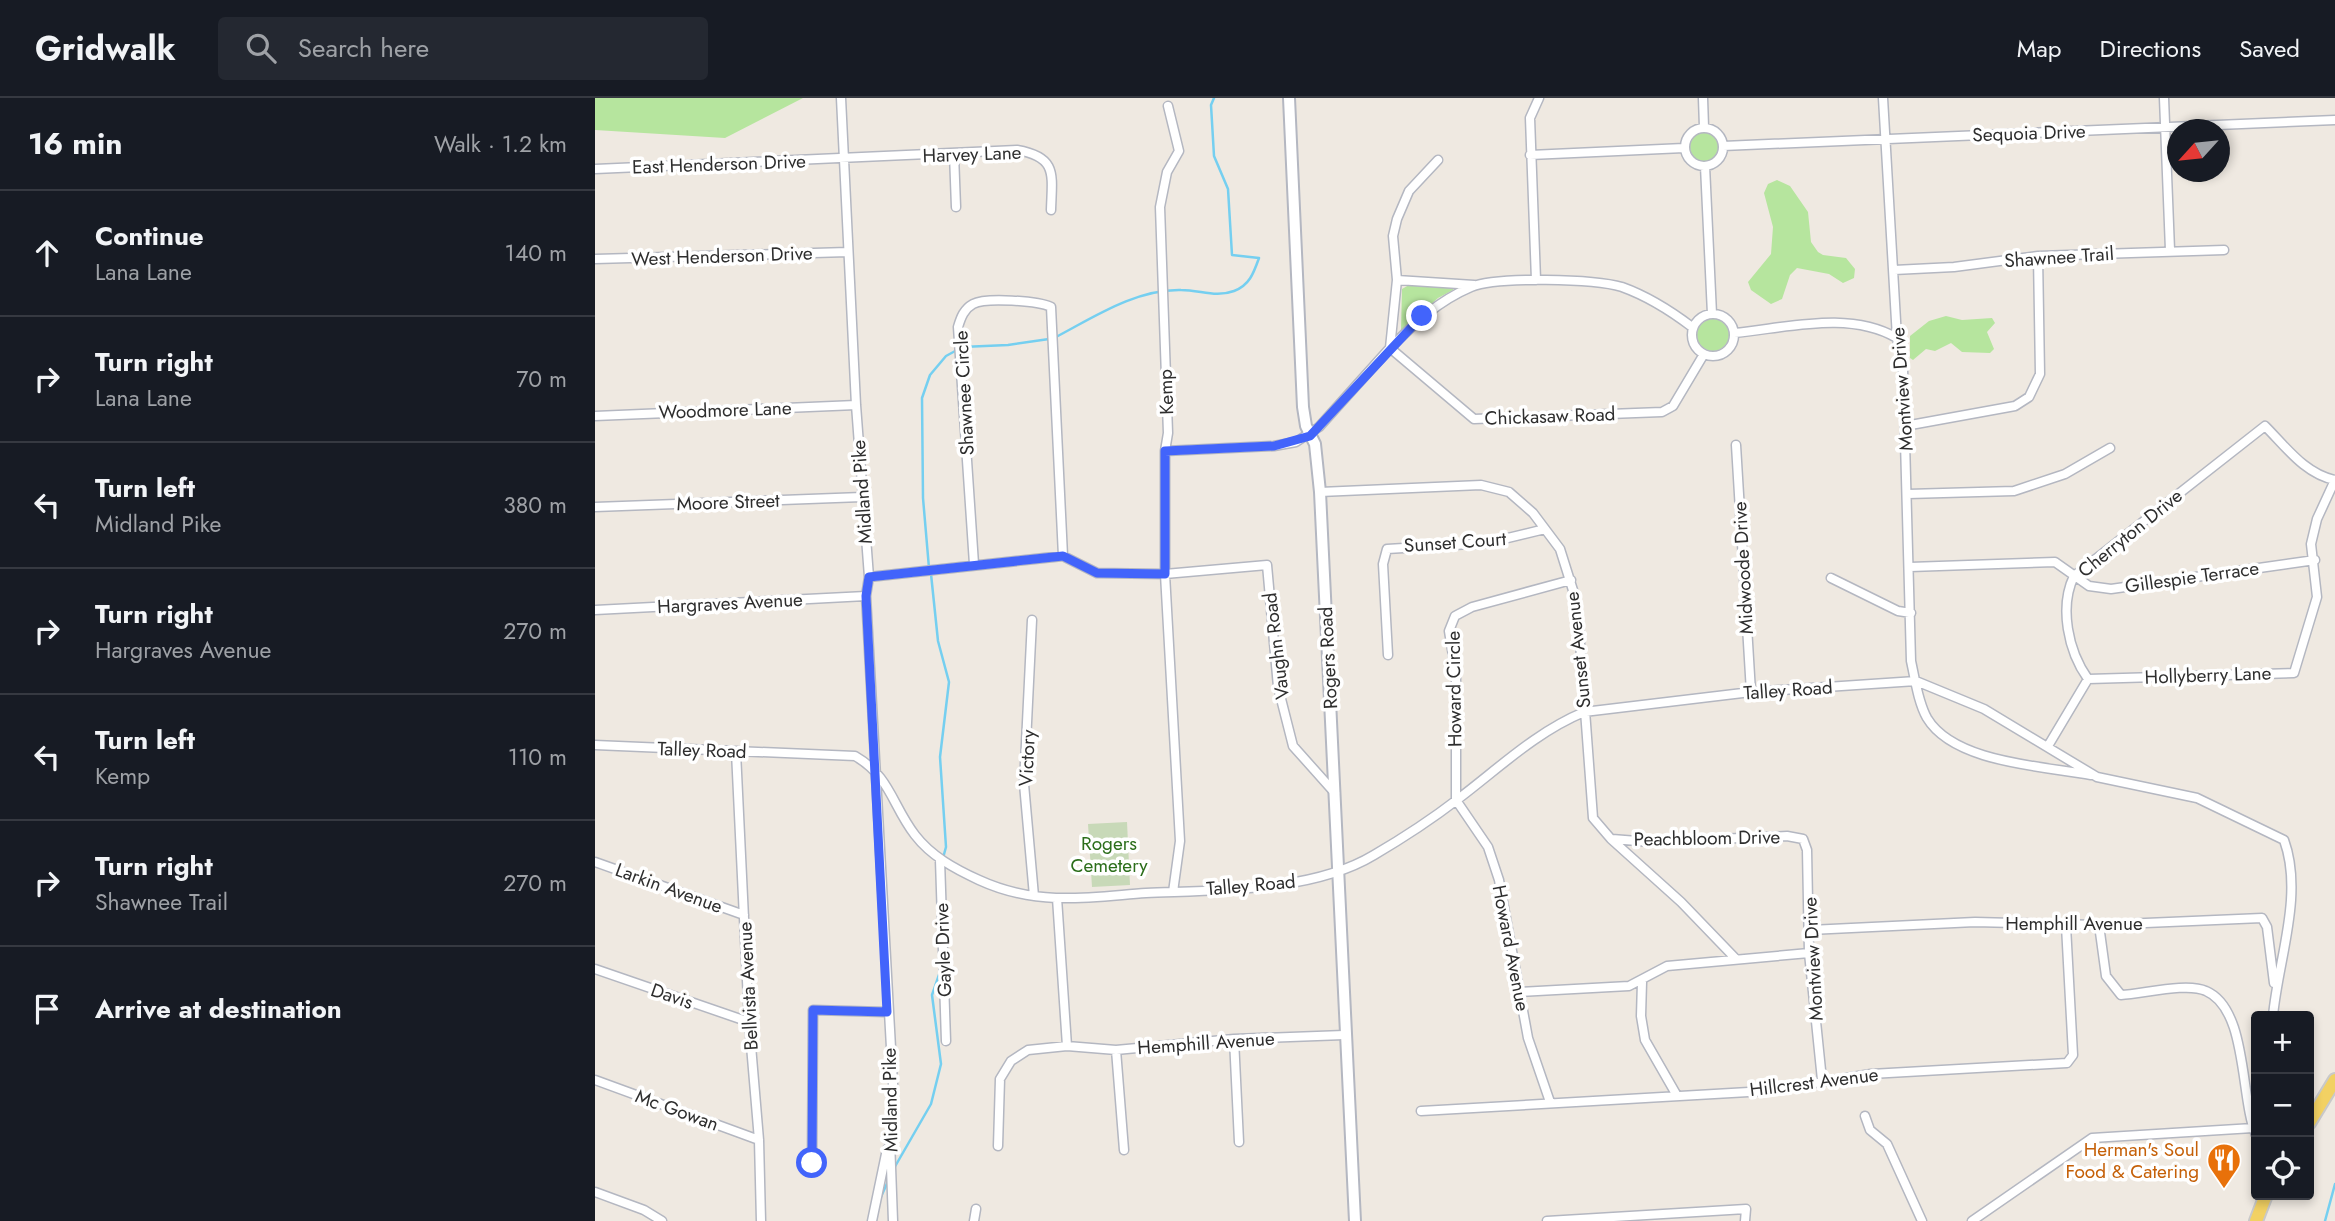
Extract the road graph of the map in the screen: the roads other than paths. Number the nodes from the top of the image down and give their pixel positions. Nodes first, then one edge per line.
1 (841, 98) edge
2 (1289, 98) edge
3 (1539, 98) edge
4 (1703, 98) edge
5 (1883, 98) edge
6 (2164, 98) edge
7 (1168, 106) dead end
8 (2335, 120) edge
9 (2230, 124) edge
10 (1704, 127) junction
11 (2167, 127) joint
12 (1884, 139) junction
13 (1723, 146) junction
14 (1685, 148) junction
15 (954, 153) junction
16 (1530, 155) junction
17 (844, 160) junction
18 (1438, 160) dead end
19 (1705, 166) junction
20 (595, 169) edge
21 (2168, 182) edge
22 (956, 207) dead end
23 (1051, 210) dead end
24 (2170, 250) junction
25 (2224, 250) dead end
26 (848, 252) junction
27 (2038, 256) junction
28 (595, 259) edge
29 (1894, 270) junction
30 (1397, 280) junction
31 (1536, 281) junction
32 (1475, 285) junction
33 (1712, 314) junction
34 (1692, 327) junction
35 (1734, 333) junction
36 (1897, 338) junction
37 (1390, 348) junction
38 (1704, 354) junction
39 (856, 405) junction
40 (595, 416) edge
41 (1906, 426) junction
42 (1310, 436) junction
43 (1736, 444) dead end
44 (2110, 448) dead end
45 (1165, 451) junction
46 (2335, 480) edge
47 (1320, 492) junction
48 (1908, 494) junction
49 (862, 497) junction
50 (595, 507) edge
51 (1545, 529) junction
52 (1063, 556) junction
53 (2315, 560) junction
54 (974, 564) junction
55 (1910, 568) junction
56 (1165, 574) junction
57 (2074, 576) junction
58 (869, 577) junction
59 (1831, 578) dead end
60 (1571, 580) junction
61 (866, 596) junction
62 (595, 610) edge
63 (1910, 613) junction
64 (1032, 620) dead end
65 (1388, 655) dead end
66 (2088, 679) junction
67 (1916, 681) junction
68 (1751, 692) junction
69 (1584, 712) junction
70 (595, 745) edge
71 (2048, 746) junction
72 (736, 752) junction
73 (873, 766) junction
74 (2097, 777) junction
75 (1335, 793) junction
76 (1456, 800) junction
77 (1611, 839) junction
78 (1803, 839) joint
79 (940, 860) junction
80 (595, 862) edge
81 (1338, 872) junction
82 (1173, 892) junction
83 (1034, 896) junction
84 (1057, 898) junction
85 (744, 915) junction
86 (2099, 925) junction
87 (2066, 926) junction
88 (1810, 930) junction
89 (1809, 953) junction
90 (1735, 958) junction
91 (595, 969) edge
92 (1642, 982) junction
93 (1519, 992) junction
94 (2275, 993) junction
95 (2273, 1011) edge
96 (887, 1012) junction
97 (749, 1022) junction
98 (1345, 1035) junction
99 (1234, 1039) junction
100 (946, 1041) dead end
101 (1067, 1046) junction
102 (1116, 1050) junction
103 (595, 1080) edge
104 (1822, 1080) junction
105 (2335, 1080) edge
106 (1676, 1094) junction
107 (2331, 1097) edge
108 (1550, 1102) junction
109 (1421, 1111) dead end
110 (2251, 1114) edge
111 (1865, 1116) dead end
112 (2314, 1117) edge
113 (2251, 1132) edge
114 (759, 1140) junction
115 (890, 1140) junction
116 (1239, 1142) dead end
117 (998, 1146) dead end
118 (1124, 1150) dead end
119 (812, 1163) dead end
120 (595, 1192) edge
121 (2264, 1200) edge
122 (976, 1209) dead end
123 (662, 1221) edge
124 (761, 1221) edge
125 (872, 1221) edge
126 (893, 1221) edge
127 (974, 1221) edge
128 (1355, 1221) edge
129 (1548, 1221) edge
130 (1745, 1221) edge
131 (1922, 1221) edge
132 (1972, 1221) edge
133 (2256, 1221) edge

1 - 17 street, Midland Pike
2 - 42 street, Rogers Road
3 - 16 street
4 - 10 street
5 - 12 street, Montview Drive
6 - 11 street
7 - 45 street, Kemp
8 - 9 street, Sequoia Drive
10 - 13 street
10 - 14 street
11 - 12 street, Sequoia Drive
12 - 13 street, Sequoia Drive
12 - 29 street, Montview Drive
13 - 19 street
14 - 16 street
14 - 19 street
15 - 17 street, Harvey Lane
15 - 22 street
15 - 23 street, Harvey Lane
16 - 31 street
17 - 20 street, East Henderson Drive
17 - 26 street, Midland Pike
18 - 30 street
19 - 33 street
21 - 24 street
24 - 25 street, Shawnee Trail
24 - 27 street, Shawnee Trail
26 - 28 street, West Henderson Drive
26 - 39 street, Midland Pike
27 - 29 street, Shawnee Trail
27 - 41 street
29 - 36 street, Montview Drive
30 - 32 street
30 - 37 street
31 - 32 street
31 - 34 street
32 - 37 street
33 - 34 street
33 - 35 street
34 - 38 street
35 - 36 street
35 - 38 street
36 - 41 street, Montview Drive
37 - 38 street, Chickasaw Road
37 - 42 street
39 - 40 street, Woodmore Lane
39 - 49 street, Midland Pike
41 - 48 street, Montview Drive
42 - 45 street
42 - 47 street, Rogers Road
43 - 68 street, Midwoode Drive
44 - 48 street
45 - 56 street, Kemp
46 - 53 street, Hollyberry Lane
46 - 57 street, Cherryton Drive
47 - 51 street, Sunset Avenue
47 - 75 street, Rogers Road
48 - 55 street, Montview Drive
49 - 50 street, Moore Street
49 - 58 street, Midland Pike
51 - 60 street, Sunset Avenue
51 - 65 street, Sunset Court
52 - 54 street
52 - 54 street, Shawnee Circle
52 - 56 street
53 - 57 street, Gillespie Terrace
53 - 66 street, Hollyberry Lane
54 - 58 street
55 - 57 street, Gillespie Terrace
55 - 63 street, Montview Drive
56 - 75 street, Vaughn Road
56 - 82 street, Kemp
57 - 66 street, Cherryton Drive
58 - 61 street, Midland Pike
59 - 63 street
60 - 69 street, Sunset Avenue
60 - 76 street, Howard Circle
61 - 62 street, Hargraves Avenue
61 - 73 street, Midland Pike
63 - 67 street, Montview Drive
64 - 83 street, Victory
66 - 71 street
67 - 68 street, Talley Road
67 - 71 street, Talley Road
67 - 74 street, Talley Road
68 - 69 street, Talley Road
69 - 76 street, Talley Road
69 - 77 street, Sunset Avenue
70 - 72 street, Talley Road
71 - 74 street, Talley Road
72 - 73 street, Talley Road
72 - 85 street, Bellvista Avenue
73 - 79 street, Talley Road
73 - 96 street, Midland Pike
74 - 94 street, Talley Road
75 - 81 street, Rogers Road
76 - 81 street, Talley Road
76 - 93 street, Howard Avenue
77 - 78 street, Peachbloom Drive
77 - 90 street, Sunset Avenue
78 - 88 street, Montview Drive
79 - 83 street, Talley Road
79 - 100 street, Gayle Drive
80 - 85 street, Larkin Avenue
81 - 82 street, Talley Road
81 - 98 street, Rogers Road
82 - 84 street, Talley Road
83 - 84 street, Talley Road
84 - 101 street
85 - 97 street, Bellvista Avenue
86 - 87 street, Hemphill Avenue
86 - 94 street, Hemphill Avenue
86 - 110 street
87 - 88 street, Hemphill Avenue
87 - 104 street, Hillcrest Avenue
88 - 89 street, Montview Drive
89 - 90 street
89 - 104 street, Montview Drive
90 - 92 street
91 - 97 street, Davis
92 - 93 street
92 - 106 street
93 - 108 street, Howard Avenue
94 - 95 street, Talley Road
96 - 115 street, Midland Pike
96 - 119 street
97 - 114 street, Bellvista Avenue
98 - 99 street, Hemphill Avenue
98 - 128 street, Rogers Road
99 - 102 street, Hemphill Avenue
99 - 116 street
101 - 102 street, Hemphill Avenue
101 - 117 street, Hemphill Avenue
102 - 118 street
103 - 114 street, Mc Gowan
104 - 106 street, Hillcrest Avenue
105 - 107 main road
106 - 108 street, Hillcrest Avenue
107 - 112 main road
108 - 109 street, Hillcrest Avenue
111 - 131 street
113 - 132 street
114 - 124 street, Bellvista Avenue
115 - 125 street
115 - 126 street, Midland Pike
120 - 123 street
121 - 133 main road
122 - 127 street
129 - 130 street

